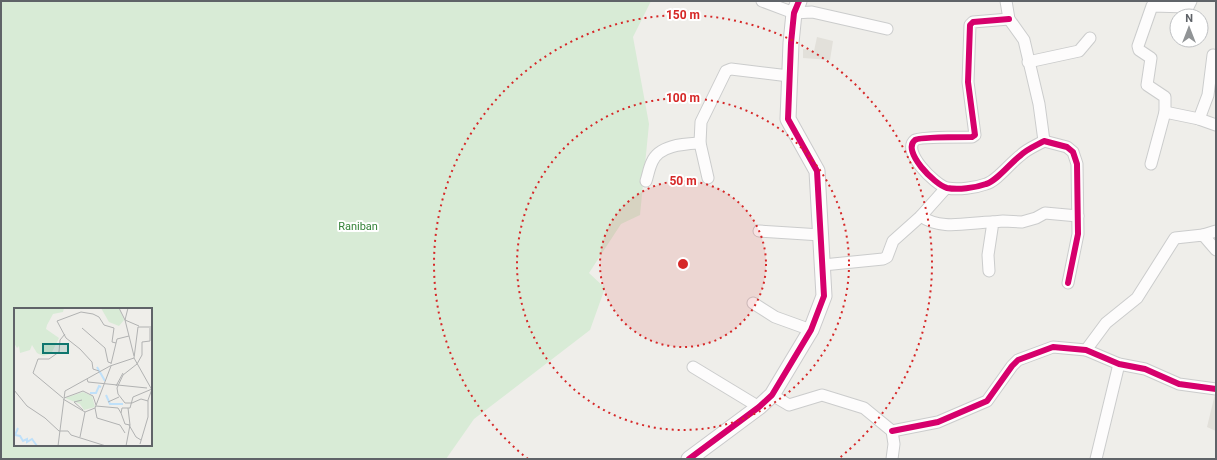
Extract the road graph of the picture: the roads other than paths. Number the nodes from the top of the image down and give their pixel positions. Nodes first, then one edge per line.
1 (762, 1) edge
2 (1006, 1) edge
3 (1191, 1) edge
4 (797, 7) edge
5 (1009, 19) junction
6 (887, 29) dead end
7 (1090, 38) dead end
8 (1213, 56) dead end
9 (1028, 62) junction
10 (789, 76) junction
11 (1165, 112) junction
12 (1199, 119) junction
13 (1216, 125) edge
14 (1044, 141) junction
15 (700, 143) junction
16 (1151, 164) dead end
17 (708, 178) dead end
18 (646, 181) dead end
19 (946, 188) junction
20 (921, 216) junction
21 (1078, 216) junction
22 (993, 222) junction
23 (759, 231) dead end
24 (1216, 231) edge
25 (821, 235) junction
26 (1203, 235) junction
27 (1216, 250) edge
28 (823, 265) junction
29 (989, 271) dead end
30 (1068, 283) dead end
31 (753, 303) dead end
32 (811, 330) junction
33 (1086, 350) junction
34 (1119, 364) junction
35 (693, 367) dead end
36 (1216, 389) edge
37 (772, 395) junction
38 (759, 407) junction
39 (892, 431) junction
40 (689, 459) edge
41 (892, 459) edge
42 (1096, 459) edge

1 - 4 street
2 - 5 street
3 - 11 street
4 - 6 street
4 - 10 street
5 - 9 street
5 - 19 street
7 - 9 street
8 - 12 street
9 - 14 street
10 - 15 street
10 - 25 street
11 - 12 street
11 - 16 street
12 - 13 street
14 - 19 street
14 - 21 street
15 - 17 street
15 - 18 street
19 - 20 street
20 - 22 street
20 - 28 street
21 - 22 street
21 - 30 street
22 - 29 street
23 - 25 street
24 - 26 street
25 - 28 street
26 - 27 street
26 - 33 street
28 - 32 street
31 - 32 street
32 - 37 street
33 - 34 street
33 - 39 street
34 - 36 street
34 - 42 street
35 - 38 street
37 - 38 street
37 - 39 street
38 - 40 street
39 - 41 street

